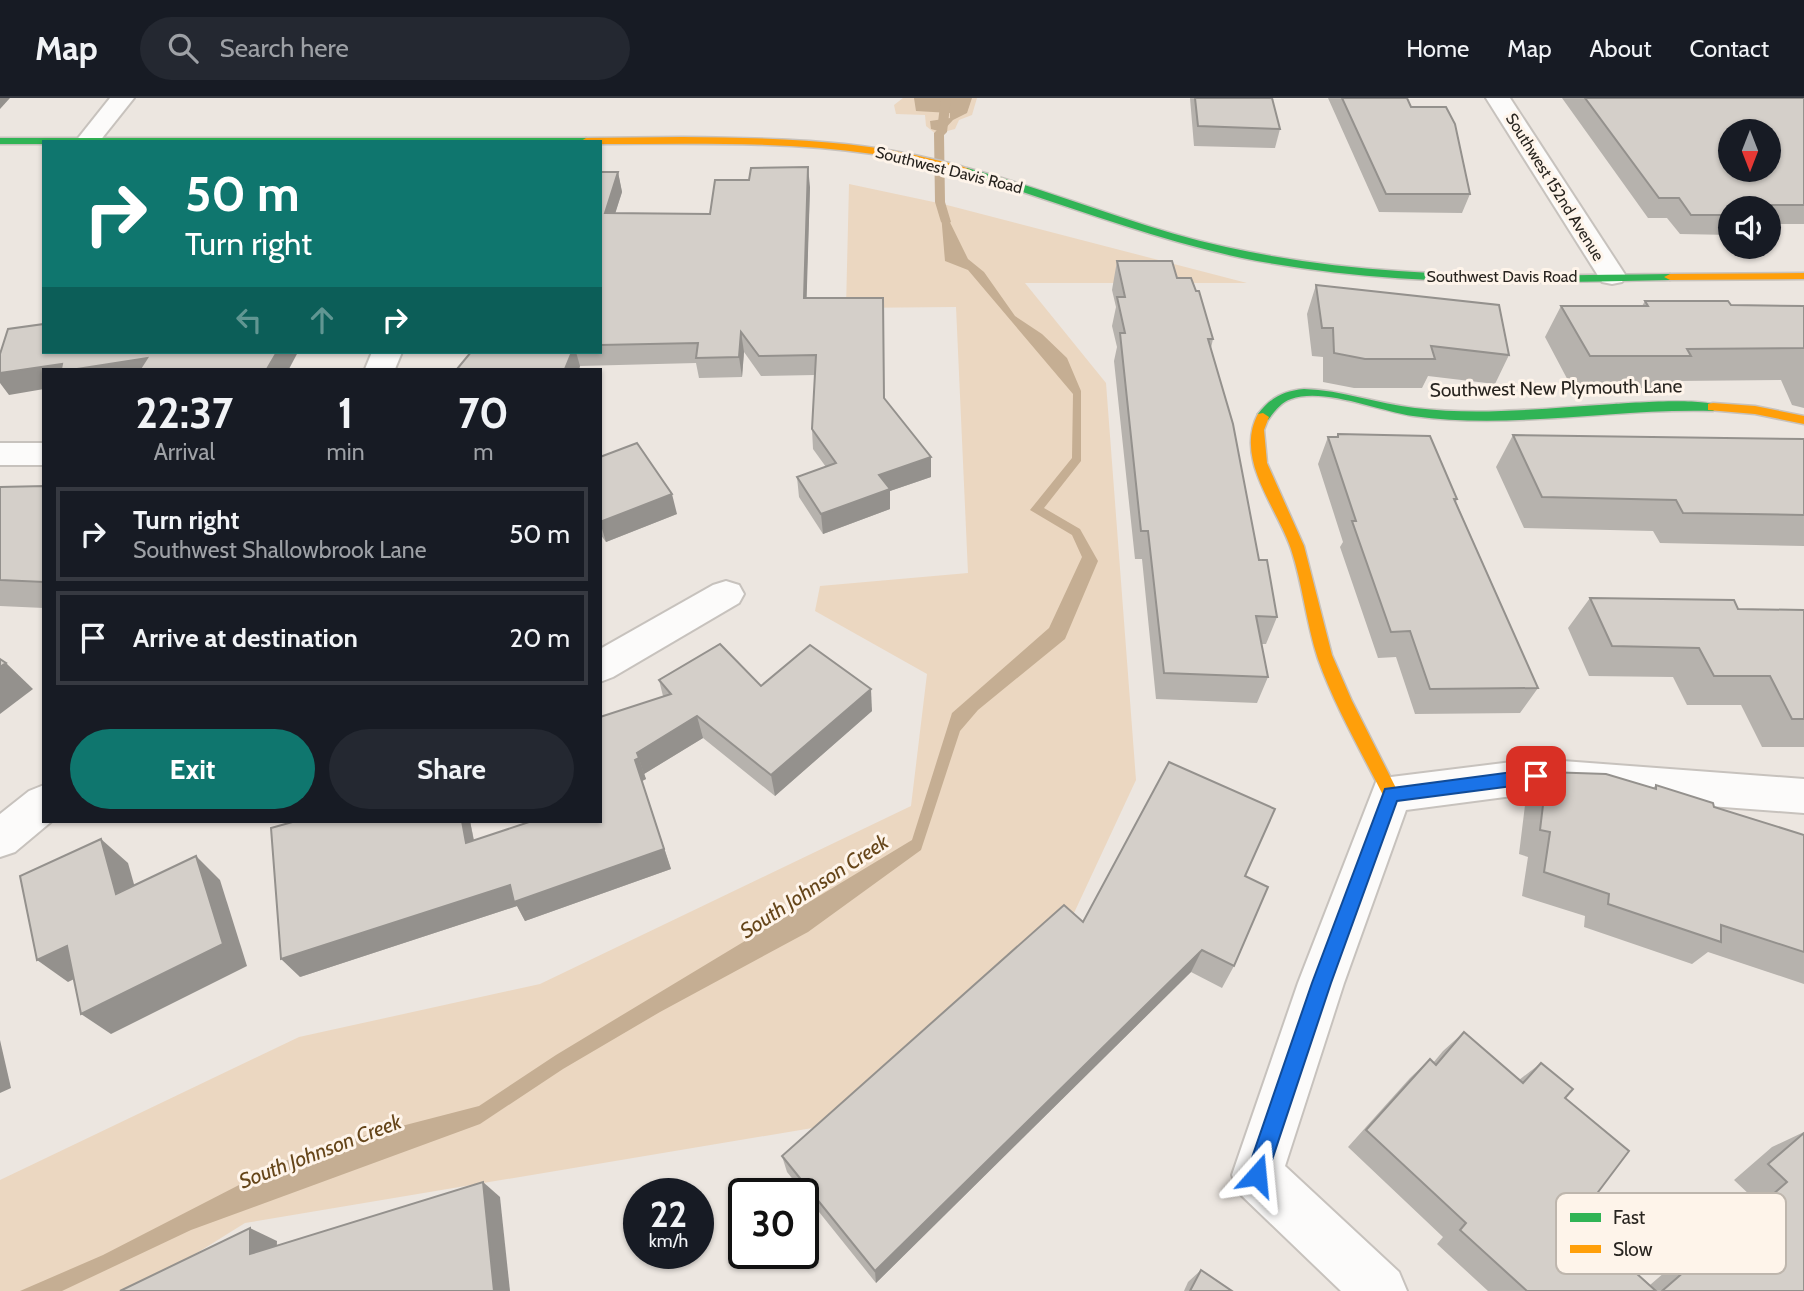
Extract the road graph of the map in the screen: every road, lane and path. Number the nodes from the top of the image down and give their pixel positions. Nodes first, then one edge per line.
1 (122, 98) edge
2 (1498, 98) edge
3 (88, 140) edge
4 (0, 141) edge
5 (42, 141) edge
6 (602, 141) edge
7 (1612, 276) junction
8 (1804, 276) edge
9 (1804, 420) edge
10 (0, 454) edge
11 (42, 454) edge
12 (726, 594) dead end
13 (602, 666) edge
14 (1391, 794) junction
15 (1804, 796) edge
16 (42, 805) edge
17 (0, 839) edge
18 (1380, 1291) edge

1 - 3 street
2 - 7 street, Southwest 152nd Avenue
4 - 5 street, Southwest Davis Road
6 - 7 street, Southwest Davis Road
7 - 8 street, Southwest Davis Road
9 - 14 street, Southwest New Plymouth Lane
10 - 11 street
12 - 13 street
14 - 15 street
14 - 18 street
16 - 17 street

